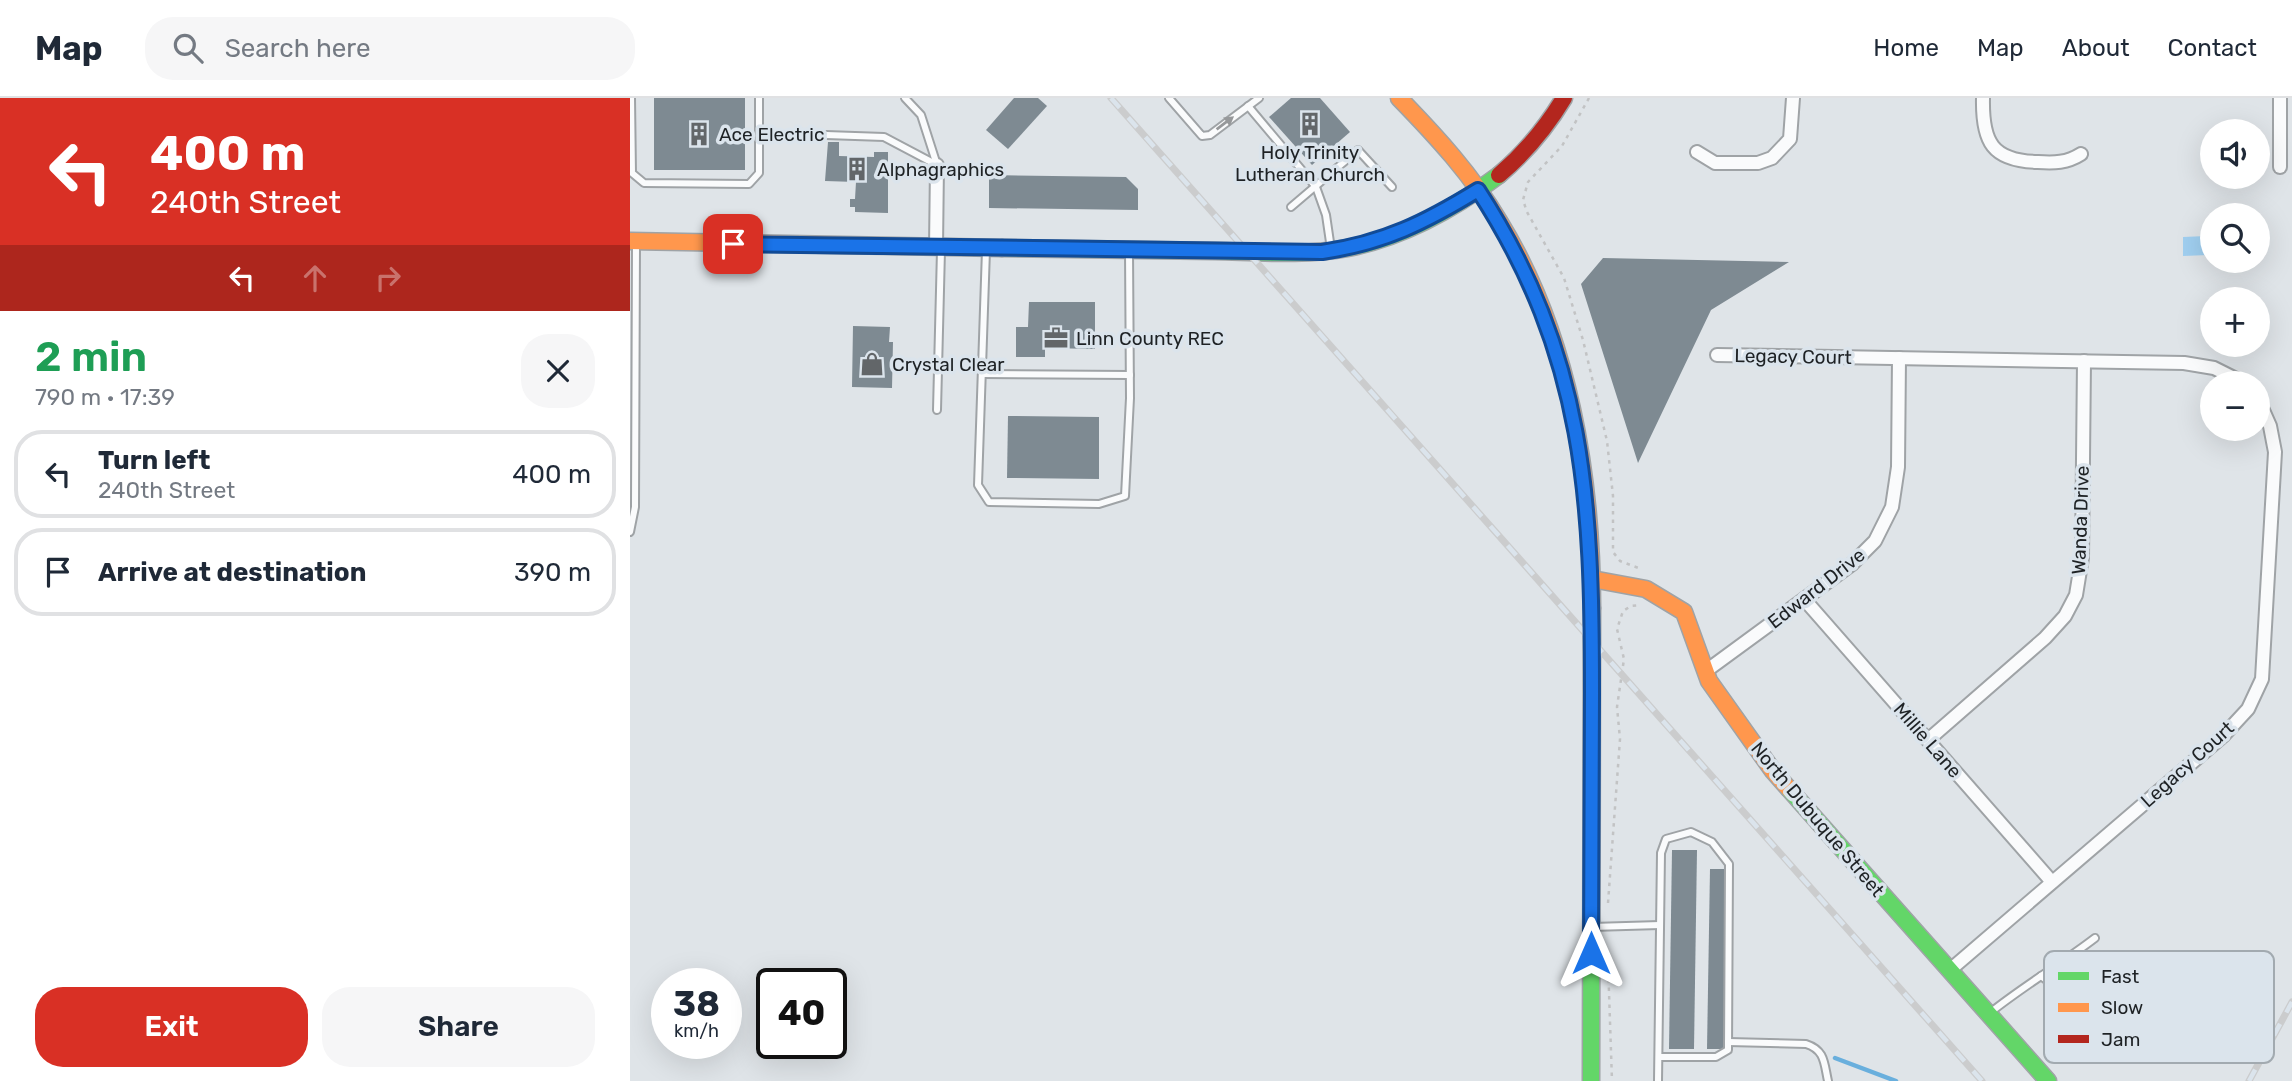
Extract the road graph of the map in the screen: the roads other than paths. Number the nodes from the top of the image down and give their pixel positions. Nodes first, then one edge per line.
1 (631, 98) edge
2 (759, 98) edge
3 (905, 98) edge
4 (1170, 98) edge
5 (1259, 98) edge
6 (1399, 98) edge
7 (1564, 98) edge
8 (1793, 98) edge
9 (1983, 98) edge
10 (2280, 98) edge
11 (1248, 106) junction
12 (826, 135) dead end
13 (1696, 152) dead end
14 (2081, 154) dead end
15 (937, 165) junction
16 (2280, 167) dead end
17 (1316, 187) junction
18 (1392, 187) dead end
19 (1478, 190) junction
20 (1291, 207) dead end
21 (633, 242) edge
22 (939, 248) junction
23 (986, 248) junction
24 (1129, 249) junction
25 (1331, 250) junction
26 (1717, 355) dead end
27 (1899, 358) junction
28 (2084, 361) junction
29 (2220, 371) edge
30 (983, 374) junction
31 (1130, 375) junction
32 (937, 410) dead end
33 (2270, 426) edge
34 (630, 532) edge
35 (1592, 579) junction
36 (1804, 599) junction
37 (1706, 671) junction
38 (1928, 740) junction
39 (2052, 882) junction
40 (1660, 925) junction
41 (1600, 927) junction
42 (2095, 938) dead end
43 (2077, 951) edge
44 (1950, 970) junction
45 (2044, 974) edge
46 (2041, 976) junction
47 (2044, 978) edge
48 (1989, 1014) junction
49 (1728, 1042) junction
50 (1659, 1056) junction
51 (1591, 1081) edge
52 (1658, 1081) edge
53 (1828, 1081) edge
54 (2048, 1081) edge

1 - 2 lane
3 - 15 lane
4 -> 11 lane
5 - 11 lane
6 - 19 street
7 - 19 street
8 - 13 street
9 - 14 street
10 - 16 street
11 - 17 lane
12 - 15 lane
15 - 22 street
17 - 18 lane
17 - 20 lane
17 - 25 lane
19 - 25 street
19 - 35 street
21 - 22 street
21 - 34 lane
22 - 23 street
22 - 32 lane
23 - 24 street
23 - 30 lane
24 - 25 street
24 - 31 lane
26 - 27 street, Legacy Court
27 - 28 street, Legacy Court
27 - 36 street, Edward Drive
28 - 29 street, Legacy Court
28 - 38 street, Wanda Drive
30 - 31 lane
30 - 31 lane
33 - 39 street, Legacy Court
35 - 37 street, North Dubuque Street
35 - 41 street
36 - 37 street, Edward Drive
36 - 38 street, Millie Lane
37 - 44 street, North Dubuque Street
38 - 39 street, Millie Lane
39 - 44 street, Legacy Court
40 - 41 lane
40 - 49 lane
40 - 50 lane
41 - 51 street
42 - 43 lane
44 - 48 street, North Dubuque Street
45 - 46 lane
46 - 47 lane
46 - 48 lane
48 - 54 street, North Dubuque Street
49 - 50 lane
49 - 53 lane
50 - 52 lane

